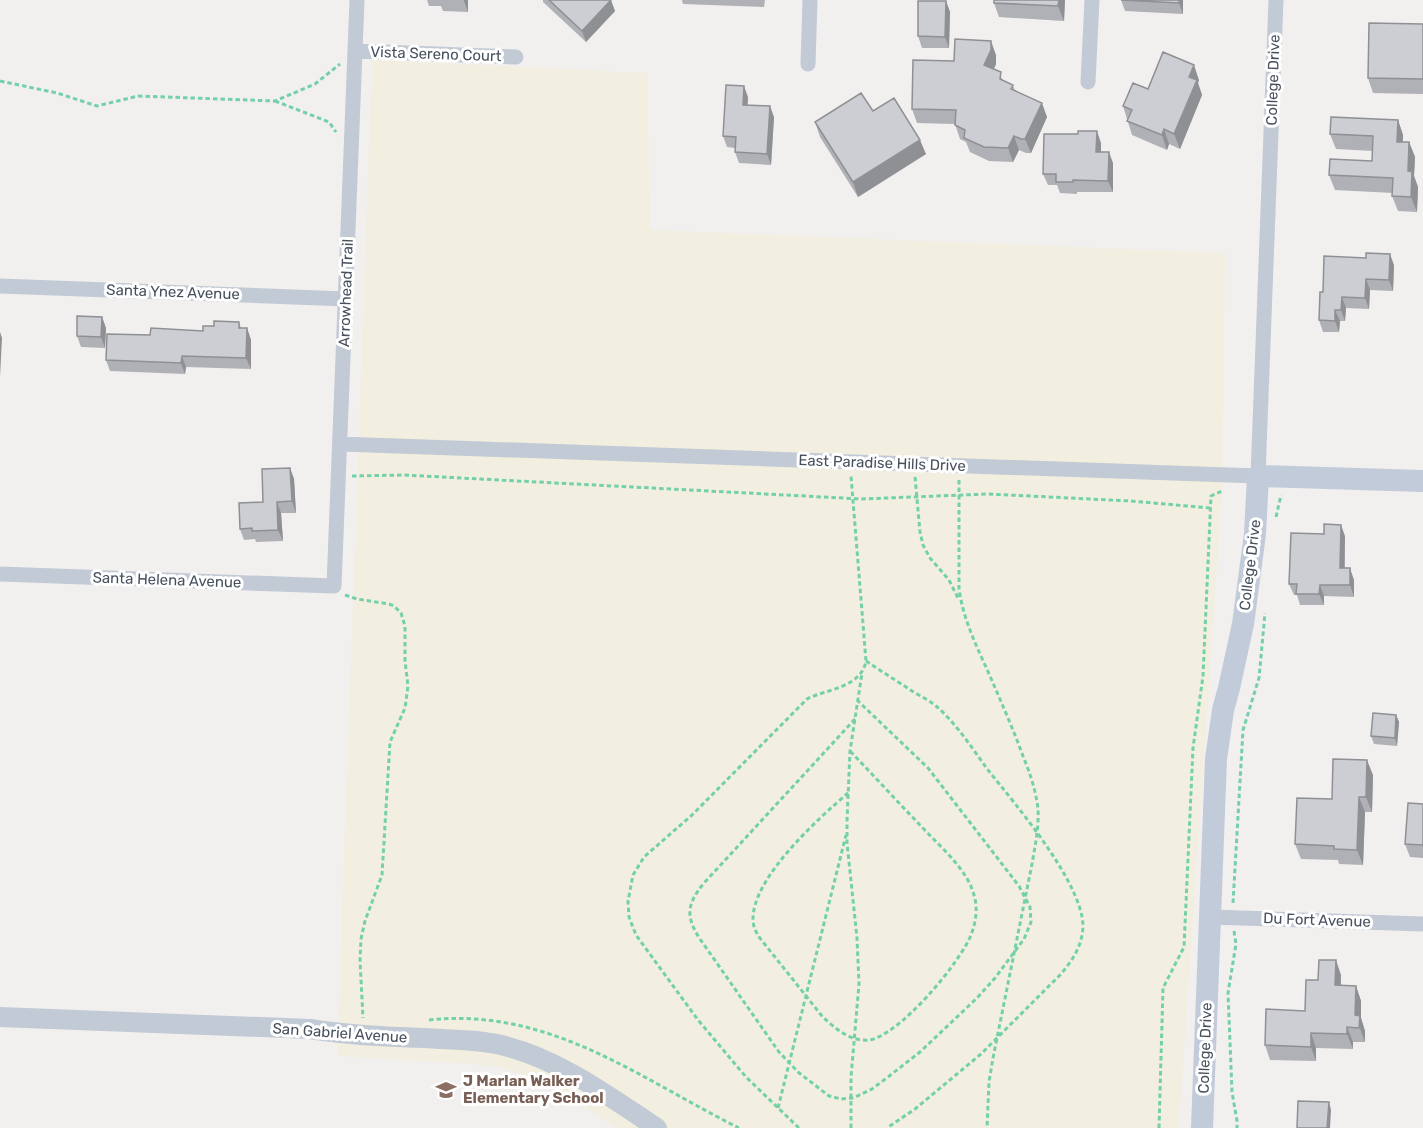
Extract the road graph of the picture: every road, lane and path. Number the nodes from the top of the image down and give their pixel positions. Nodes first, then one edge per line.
1 (357, 0) edge
2 (810, 0) edge
3 (1092, 0) edge
4 (1276, 0) edge
5 (355, 51) junction
6 (516, 57) dead end
7 (808, 64) dead end
8 (0, 81) edge
9 (1088, 82) dead end
10 (276, 101) junction
11 (352, 153) junction
12 (0, 286) edge
13 (346, 299) junction
14 (340, 444) junction
15 (850, 462) junction
16 (914, 464) junction
17 (959, 466) junction
18 (1258, 476) junction
19 (345, 477) dead end
20 (1423, 481) edge
21 (1222, 491) dead end
22 (1281, 494) dead end
23 (959, 496) junction
24 (917, 497) junction
25 (853, 499) junction
26 (1210, 508) junction
27 (1274, 522) dead end
28 (0, 574) edge
29 (334, 586) junction
30 (961, 604) junction
31 (1265, 610) dead end
32 (866, 661) junction
33 (862, 672) junction
34 (858, 701) junction
35 (855, 719) junction
36 (850, 751) junction
37 (848, 793) junction
38 (847, 831) junction
39 (1037, 834) junction
40 (1025, 897) junction
41 (1221, 917) junction
42 (1423, 924) edge
43 (1014, 953) junction
44 (806, 997) junction
45 (0, 1017) edge
46 (364, 1035) junction
47 (854, 1039) junction
48 (996, 1040) junction
49 (789, 1063) junction
50 (851, 1098) junction
51 (778, 1109) junction
52 (657, 1128) edge
53 (799, 1128) edge
54 (851, 1128) edge
55 (887, 1128) edge
56 (987, 1128) edge
57 (1159, 1128) edge
58 (1202, 1128) edge
59 (1237, 1128) edge

1 - 5 street, Arrowhead Trail
2 - 7 street
3 - 9 street
4 - 18 street, College Drive
5 - 6 street, Vista Sereno Court
5 - 10 path
5 - 11 street, Arrowhead Trail
8 - 10 path
10 - 11 path
11 - 13 street, Arrowhead Trail
12 - 13 street, Santa Ynez Avenue
13 - 14 street, Arrowhead Trail
14 - 15 street, East Paradise Hills Drive
14 - 29 street, Arrowhead Trail
15 - 16 street, East Paradise Hills Drive
15 - 25 path
16 - 17 street, East Paradise Hills Drive
16 - 24 path
17 - 18 street, East Paradise Hills Drive
17 - 23 path
18 - 20 main road, East Paradise Hills Drive
18 - 41 main road, College Drive
19 - 25 path
21 - 26 path
22 - 27 path
23 - 24 path
23 - 26 path
23 - 30 path
24 - 25 path
24 - 30 path
25 - 32 path
26 - 57 path
28 - 29 street, Santa Helena Avenue
29 - 46 path
30 - 39 path
31 - 41 path
32 - 33 path
32 - 39 path
33 - 34 path
33 - 51 path
34 - 35 path
34 - 40 path
35 - 36 path
35 - 49 path
36 - 37 path
36 - 47 path
37 - 38 path
37 - 44 path
38 - 44 path
38 - 47 path
39 - 40 path
39 - 48 path
40 - 43 path
40 - 43 path
41 - 42 street, Du Fort Avenue
41 - 58 main road, College Drive
41 - 59 path
43 - 48 path
43 - 50 path
44 - 47 path
44 - 49 path
45 - 46 street, San Gabriel Avenue
46 - 52 street, San Gabriel Avenue
47 - 50 path
48 - 55 path
48 - 56 path
49 - 50 path
49 - 51 path
50 - 54 path
51 - 53 path

